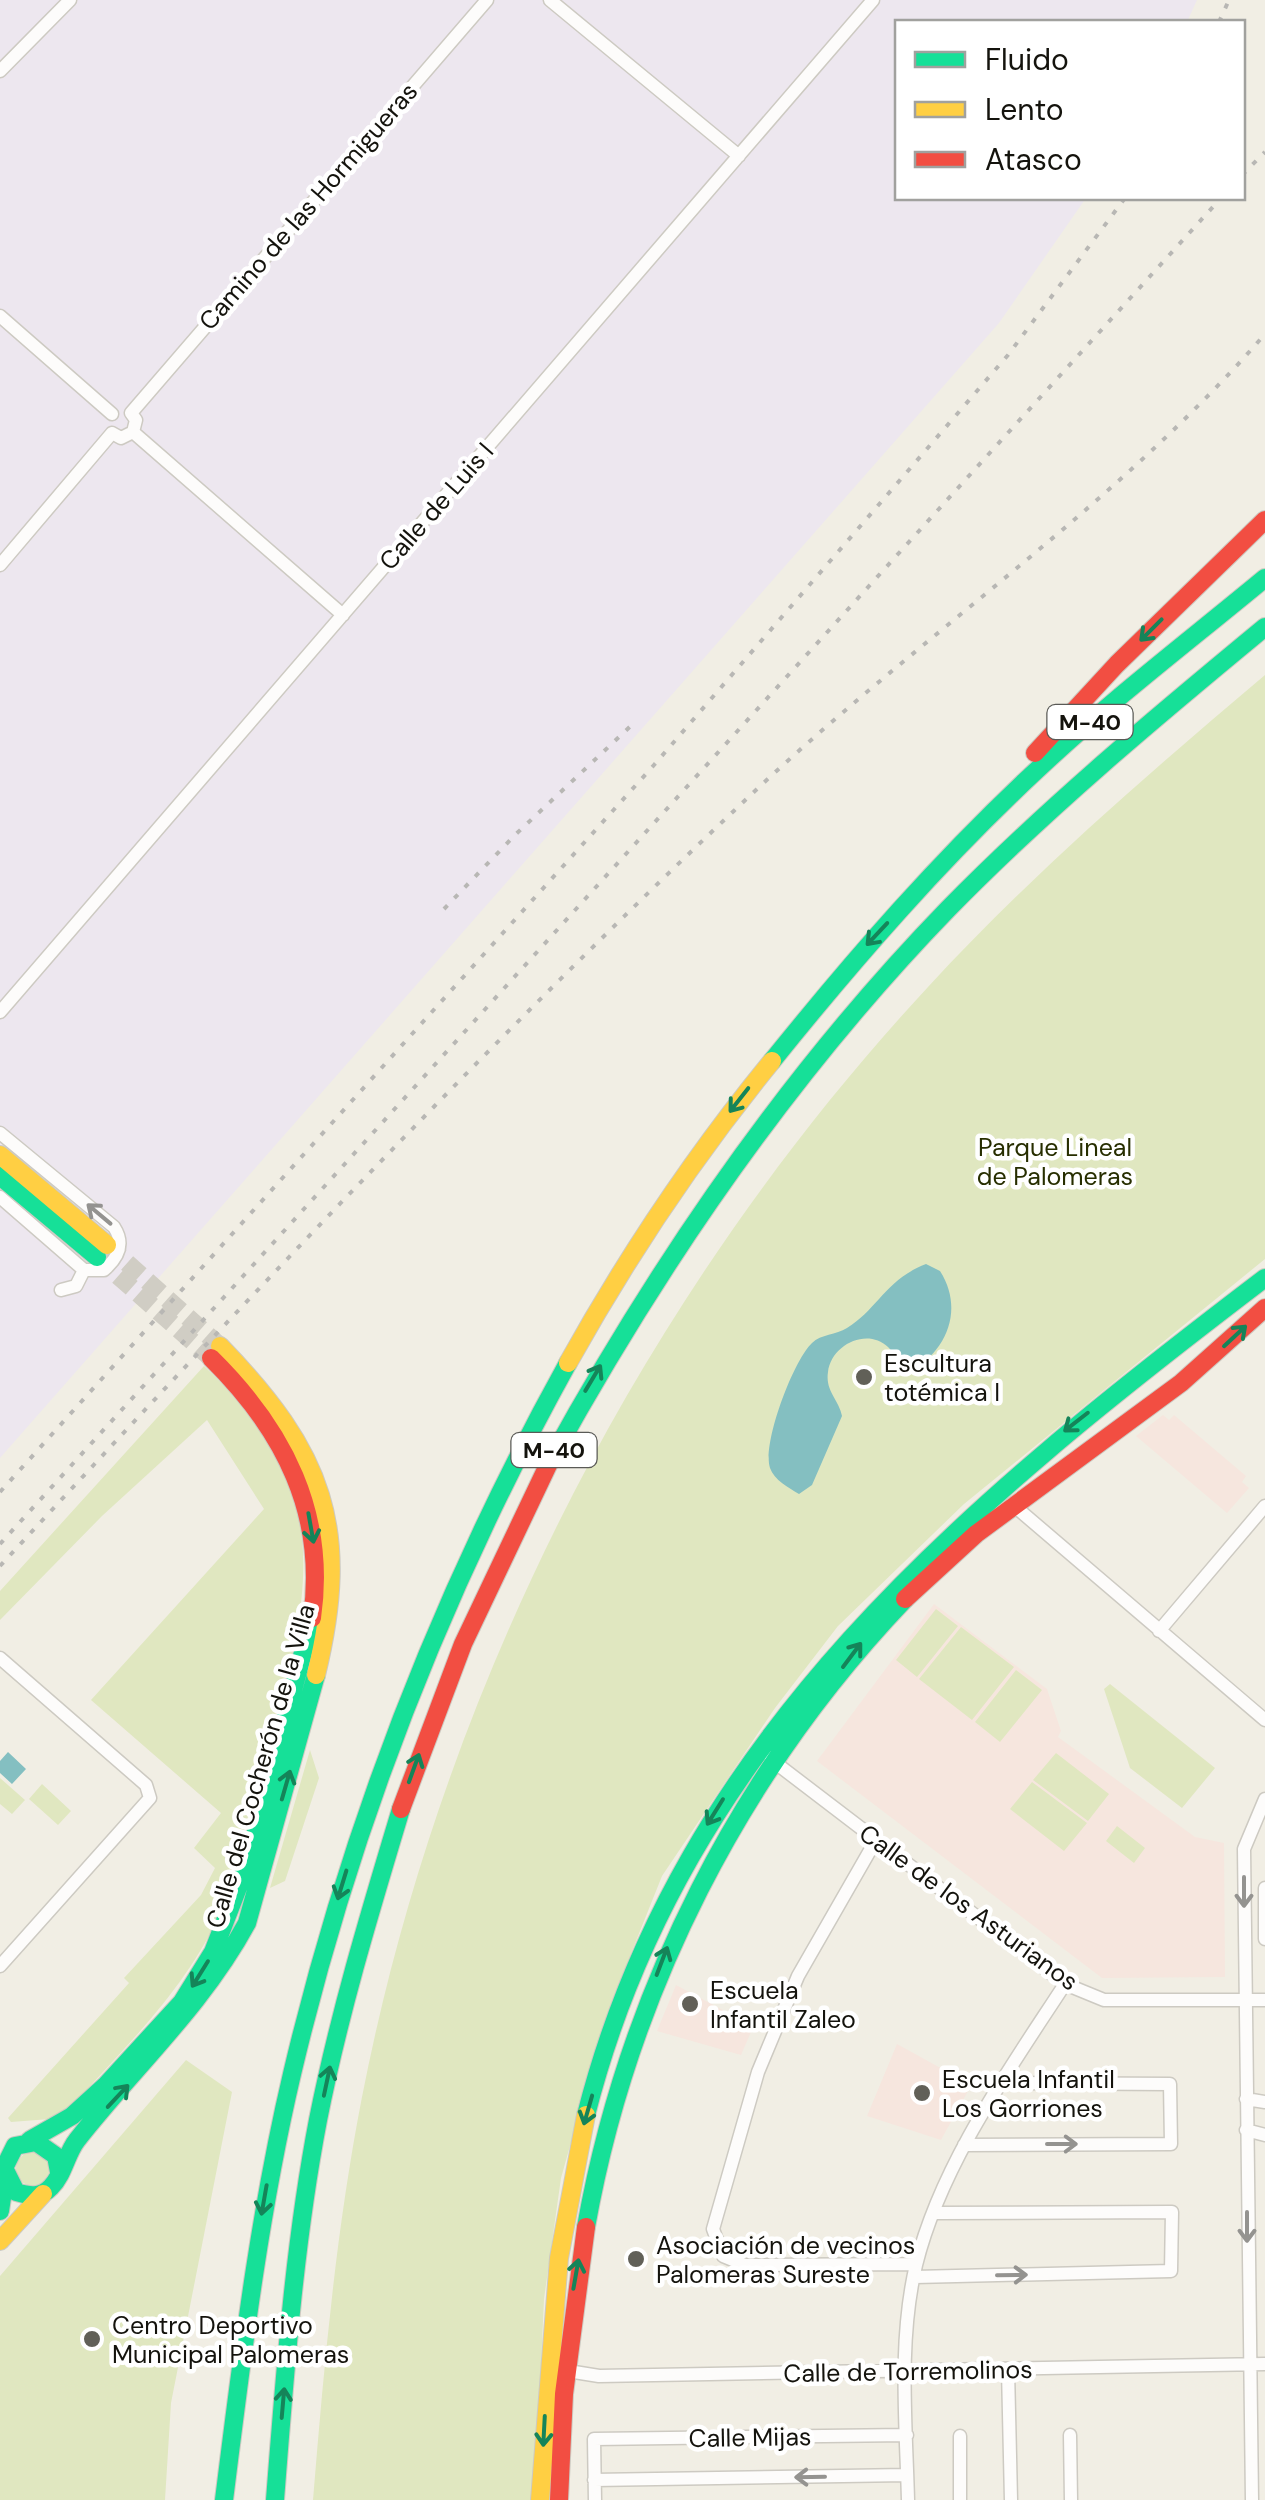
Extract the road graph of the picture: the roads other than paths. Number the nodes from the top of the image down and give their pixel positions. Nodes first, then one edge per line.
1 (70, 0) edge
2 (487, 0) edge
3 (550, 0) edge
4 (874, 0) edge
5 (0, 72) edge
6 (739, 156) junction
7 (0, 316) edge
8 (132, 413) junction
9 (112, 414) junction
10 (133, 432) junction
11 (112, 433) junction
12 (1265, 520) edge
13 (0, 564) edge
14 (1265, 578) edge
15 (342, 615) junction
16 (1265, 627) edge
17 (945, 864) junction
18 (0, 1012) edge
19 (0, 1133) edge
20 (0, 1155) edge
21 (0, 1176) edge
22 (0, 1198) edge
23 (96, 1257) junction
24 (1265, 1278) edge
25 (61, 1290) dead end
26 (1265, 1308) edge
27 (1223, 1309) junction
28 (1203, 1366) junction
29 (1116, 1390) junction
30 (1093, 1447) junction
31 (1012, 1504) junction
32 (1265, 1506) edge
33 (847, 1632) junction
34 (1159, 1632) junction
35 (0, 1658) edge
36 (1265, 1700) edge
37 (1260, 1716) edge
38 (773, 1761) junction
39 (1265, 1799) edge
40 (876, 1840) junction
41 (1265, 1888) edge
42 (1265, 1939) edge
43 (0, 1966) edge
44 (1064, 1984) junction
45 (1265, 2000) edge
46 (1245, 2001) junction
47 (1000, 2083) junction
48 (1246, 2099) junction
49 (1265, 2102) edge
50 (1246, 2130) junction
51 (1265, 2135) edge
52 (28, 2142) junction
53 (964, 2145) junction
54 (5, 2146) edge
55 (59, 2172) junction
56 (5, 2177) junction
57 (43, 2194) junction
58 (0, 2211) edge
59 (936, 2213) junction
60 (0, 2241) edge
61 (915, 2271) junction
62 (556, 2296) junction
63 (1265, 2364) edge
64 (1248, 2366) junction
65 (1008, 2370) junction
66 (568, 2371) junction
67 (905, 2372) junction
68 (906, 2435) junction
69 (1070, 2435) dead end
70 (960, 2436) dead end
71 (907, 2475) junction
72 (594, 2480) junction
73 (224, 2500) edge
74 (275, 2500) edge
75 (540, 2500) edge
76 (559, 2500) edge
77 (594, 2500) edge
78 (908, 2500) edge
79 (960, 2500) edge
80 (1011, 2500) edge
81 (1071, 2500) edge
82 (1252, 2500) edge

1 - 5 street
2 - 8 street, Camino de las Hormigueras
3 - 6 street
4 - 6 street, Calle de Luis I
6 - 15 street, Calle de Luis I
7 - 9 street
8 - 9 street
8 - 10 street
9 - 11 street
10 - 11 street
10 - 15 street
11 - 13 street
12 -> 17 main road
14 - 17 main road, M-40
15 - 18 street, Calle de Luis I
74 -> 16 main road, M-40
17 -> 73 main road, M-40
23 -> 19 street
20 - 23 main road
21 - 23 main road
22 - 23 street
23 - 25 street
24 - 27 main road
28 -> 26 main road
27 - 28 main road
27 - 29 main road
28 - 30 main road
29 - 30 main road
29 -> 33 main road
30 - 31 main road
31 - 34 street
38 -> 31 main road
32 - 34 street
33 - 38 street
33 -> 62 main road
34 - 37 street
35 - 43 street
36 - 37 street
38 - 40 street, Calle de los Asturianos
66 -> 38 main road
39 -> 46 street
40 - 44 street, Calle de los Asturianos
40 - 61 street
41 - 42 street
44 - 46 street, Calle de los Asturianos
44 - 47 street
45 - 46 street, Calle de los Asturianos
46 - 48 street
47 - 53 street
53 -> 47 street
48 - 49 street
48 - 50 street
50 - 51 street
50 -> 64 street
52 - 54 main road
52 - 55 main road
55 -> 52 main road, Calle del Cocherón de la Villa
53 - 59 street
54 - 56 main road
55 - 57 main road
56 - 57 main road
56 - 58 main road
57 - 60 main road
59 - 61 street
61 -> 59 street
61 - 67 street
62 - 66 street
62 -> 75 main road
63 - 64 street, Calle de Torremolinos
64 - 65 street, Calle de Torremolinos
64 - 82 street
65 - 67 street, Calle de Torremolinos
65 - 80 street
66 - 67 street, Calle de Torremolinos
66 - 76 main road
67 - 68 street
68 - 71 street
68 - 72 street, Calle Mijas
69 - 81 street
70 - 79 street
71 -> 72 street
71 - 78 street
72 - 77 street

